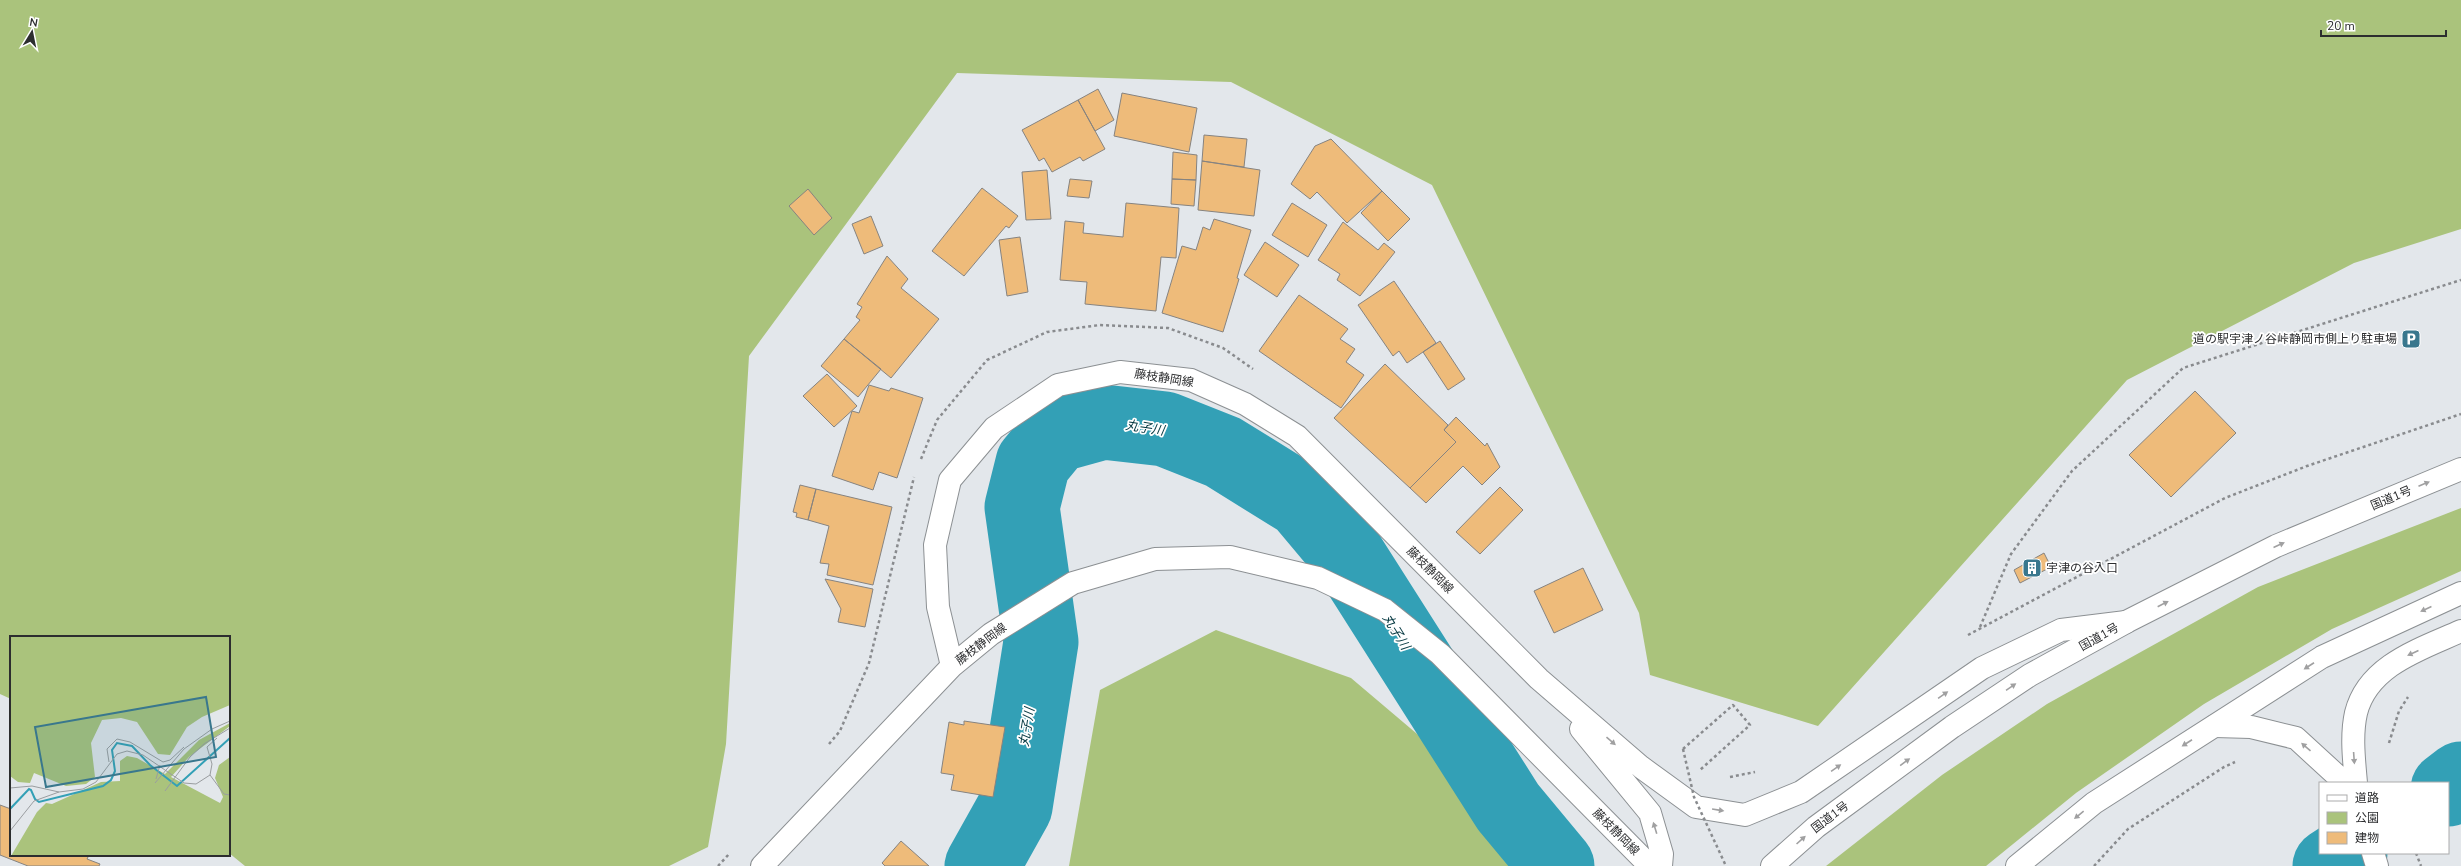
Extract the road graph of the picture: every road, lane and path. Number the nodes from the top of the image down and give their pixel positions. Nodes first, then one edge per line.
1 (2461, 280) edge
2 (2461, 414) edge
3 (2461, 469) edge
4 (2461, 593) edge
5 (2128, 622) junction
6 (1980, 627) junction
7 (2461, 632) edge
8 (1962, 639) dead end
9 (952, 666) junction
10 (1539, 679) junction
11 (2404, 696) dead end
12 (2215, 726) junction
13 (2388, 750) dead end
14 (2238, 761) dead end
15 (1762, 771) dead end
16 (1697, 772) dead end
17 (1725, 778) dead end
18 (2344, 782) edge
19 (2356, 782) edge
20 (2373, 854) edge
21 (2416, 854) edge
22 (762, 866) edge
23 (1650, 866) edge
24 (1661, 866) edge
25 (1726, 866) edge
26 (1772, 866) edge
27 (2018, 866) edge
28 (2094, 866) edge
29 (2377, 866) edge
30 (2421, 866) edge

1 - 6 path
2 - 6 path
5 -> 3 main road, 国道1号
4 -> 12 main road
10 -> 5 main road
26 -> 5 main road, 国道1号
6 - 8 path
7 -> 19 main road
9 - 10 main road, 藤枝静岡線
9 - 22 main road, 藤枝静岡線
9 - 23 main road, 藤枝静岡線
24 -> 10 main road
11 - 13 path
18 -> 12 main road
12 -> 27 main road
14 - 28 path
15 - 17 path
16 - 25 path, bridge
20 - 29 main road
21 - 30 path

